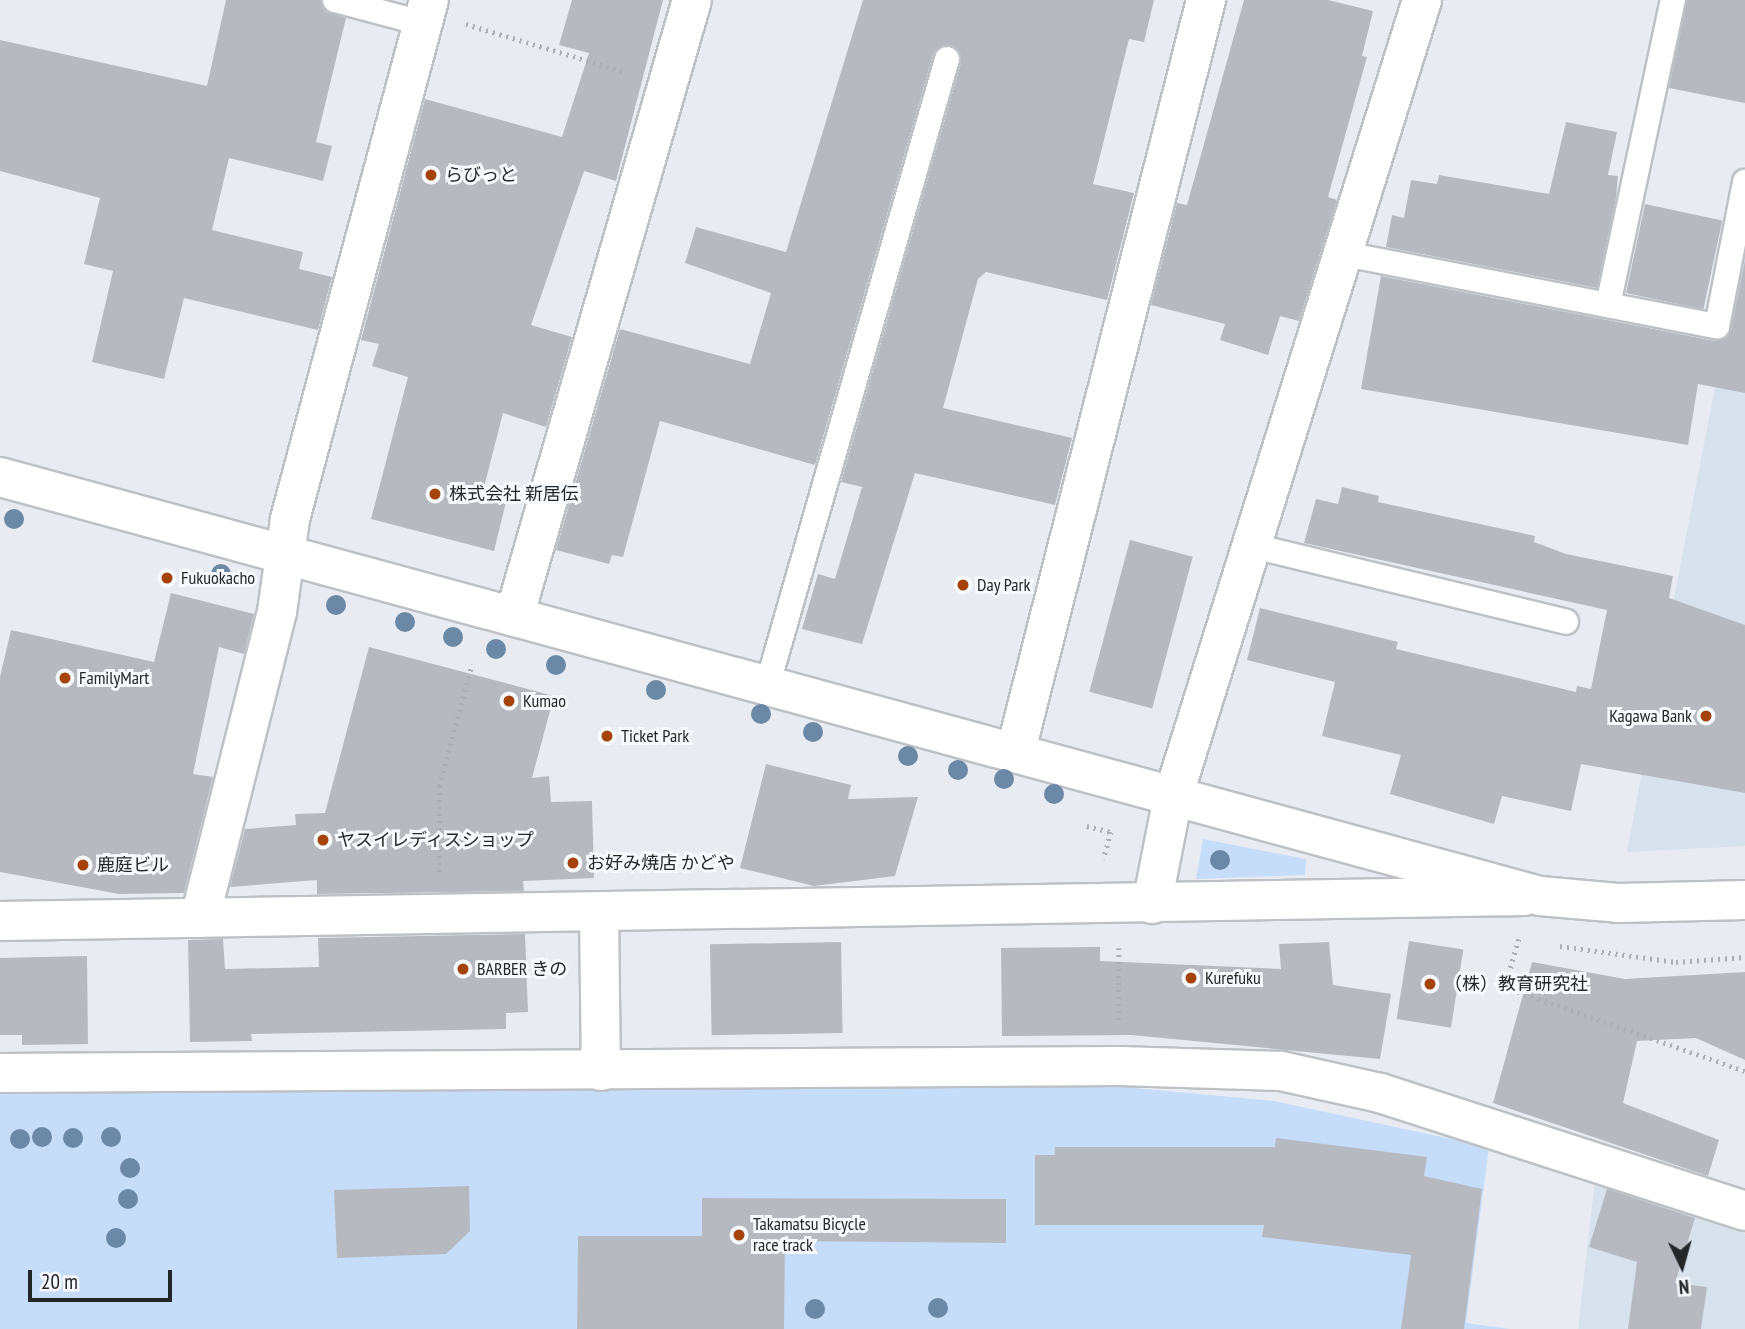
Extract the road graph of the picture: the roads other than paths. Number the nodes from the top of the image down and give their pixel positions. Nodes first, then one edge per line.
1 (335, 0) edge
2 (692, 0) edge
3 (1206, 0) edge
4 (1422, 0) edge
5 (1673, 0) edge
6 (425, 12) edge
7 (947, 59) dead end
8 (1745, 182) edge
9 (1345, 254) junction
10 (1608, 305) junction
11 (0, 477) edge
12 (1253, 546) junction
13 (287, 555) junction
14 (514, 617) junction
15 (1566, 622) dead end
16 (768, 683) junction
17 (1016, 750) junction
18 (1174, 797) junction
19 (1540, 896) junction
20 (1745, 900) edge
21 (1152, 904) junction
22 (599, 912) junction
23 (200, 918) junction
24 (0, 921) edge
25 (601, 1071) junction
26 (0, 1073) edge
27 (1745, 1211) edge

1 - 6 lane
2 - 14 street
3 - 17 street
4 - 9 street
5 - 10 lane
6 - 13 street
7 - 16 lane
8 - 10 lane
9 - 10 lane
9 - 12 street
11 - 13 street
12 - 15 lane
12 - 18 street
13 - 14 street
13 - 23 street
14 - 16 street
16 - 17 street
17 - 18 street
18 - 19 street
18 - 21 street
19 - 20 street
19 - 21 street
21 - 22 street
22 - 23 street
22 - 25 street
23 - 24 street
25 - 26 street
25 - 27 street

